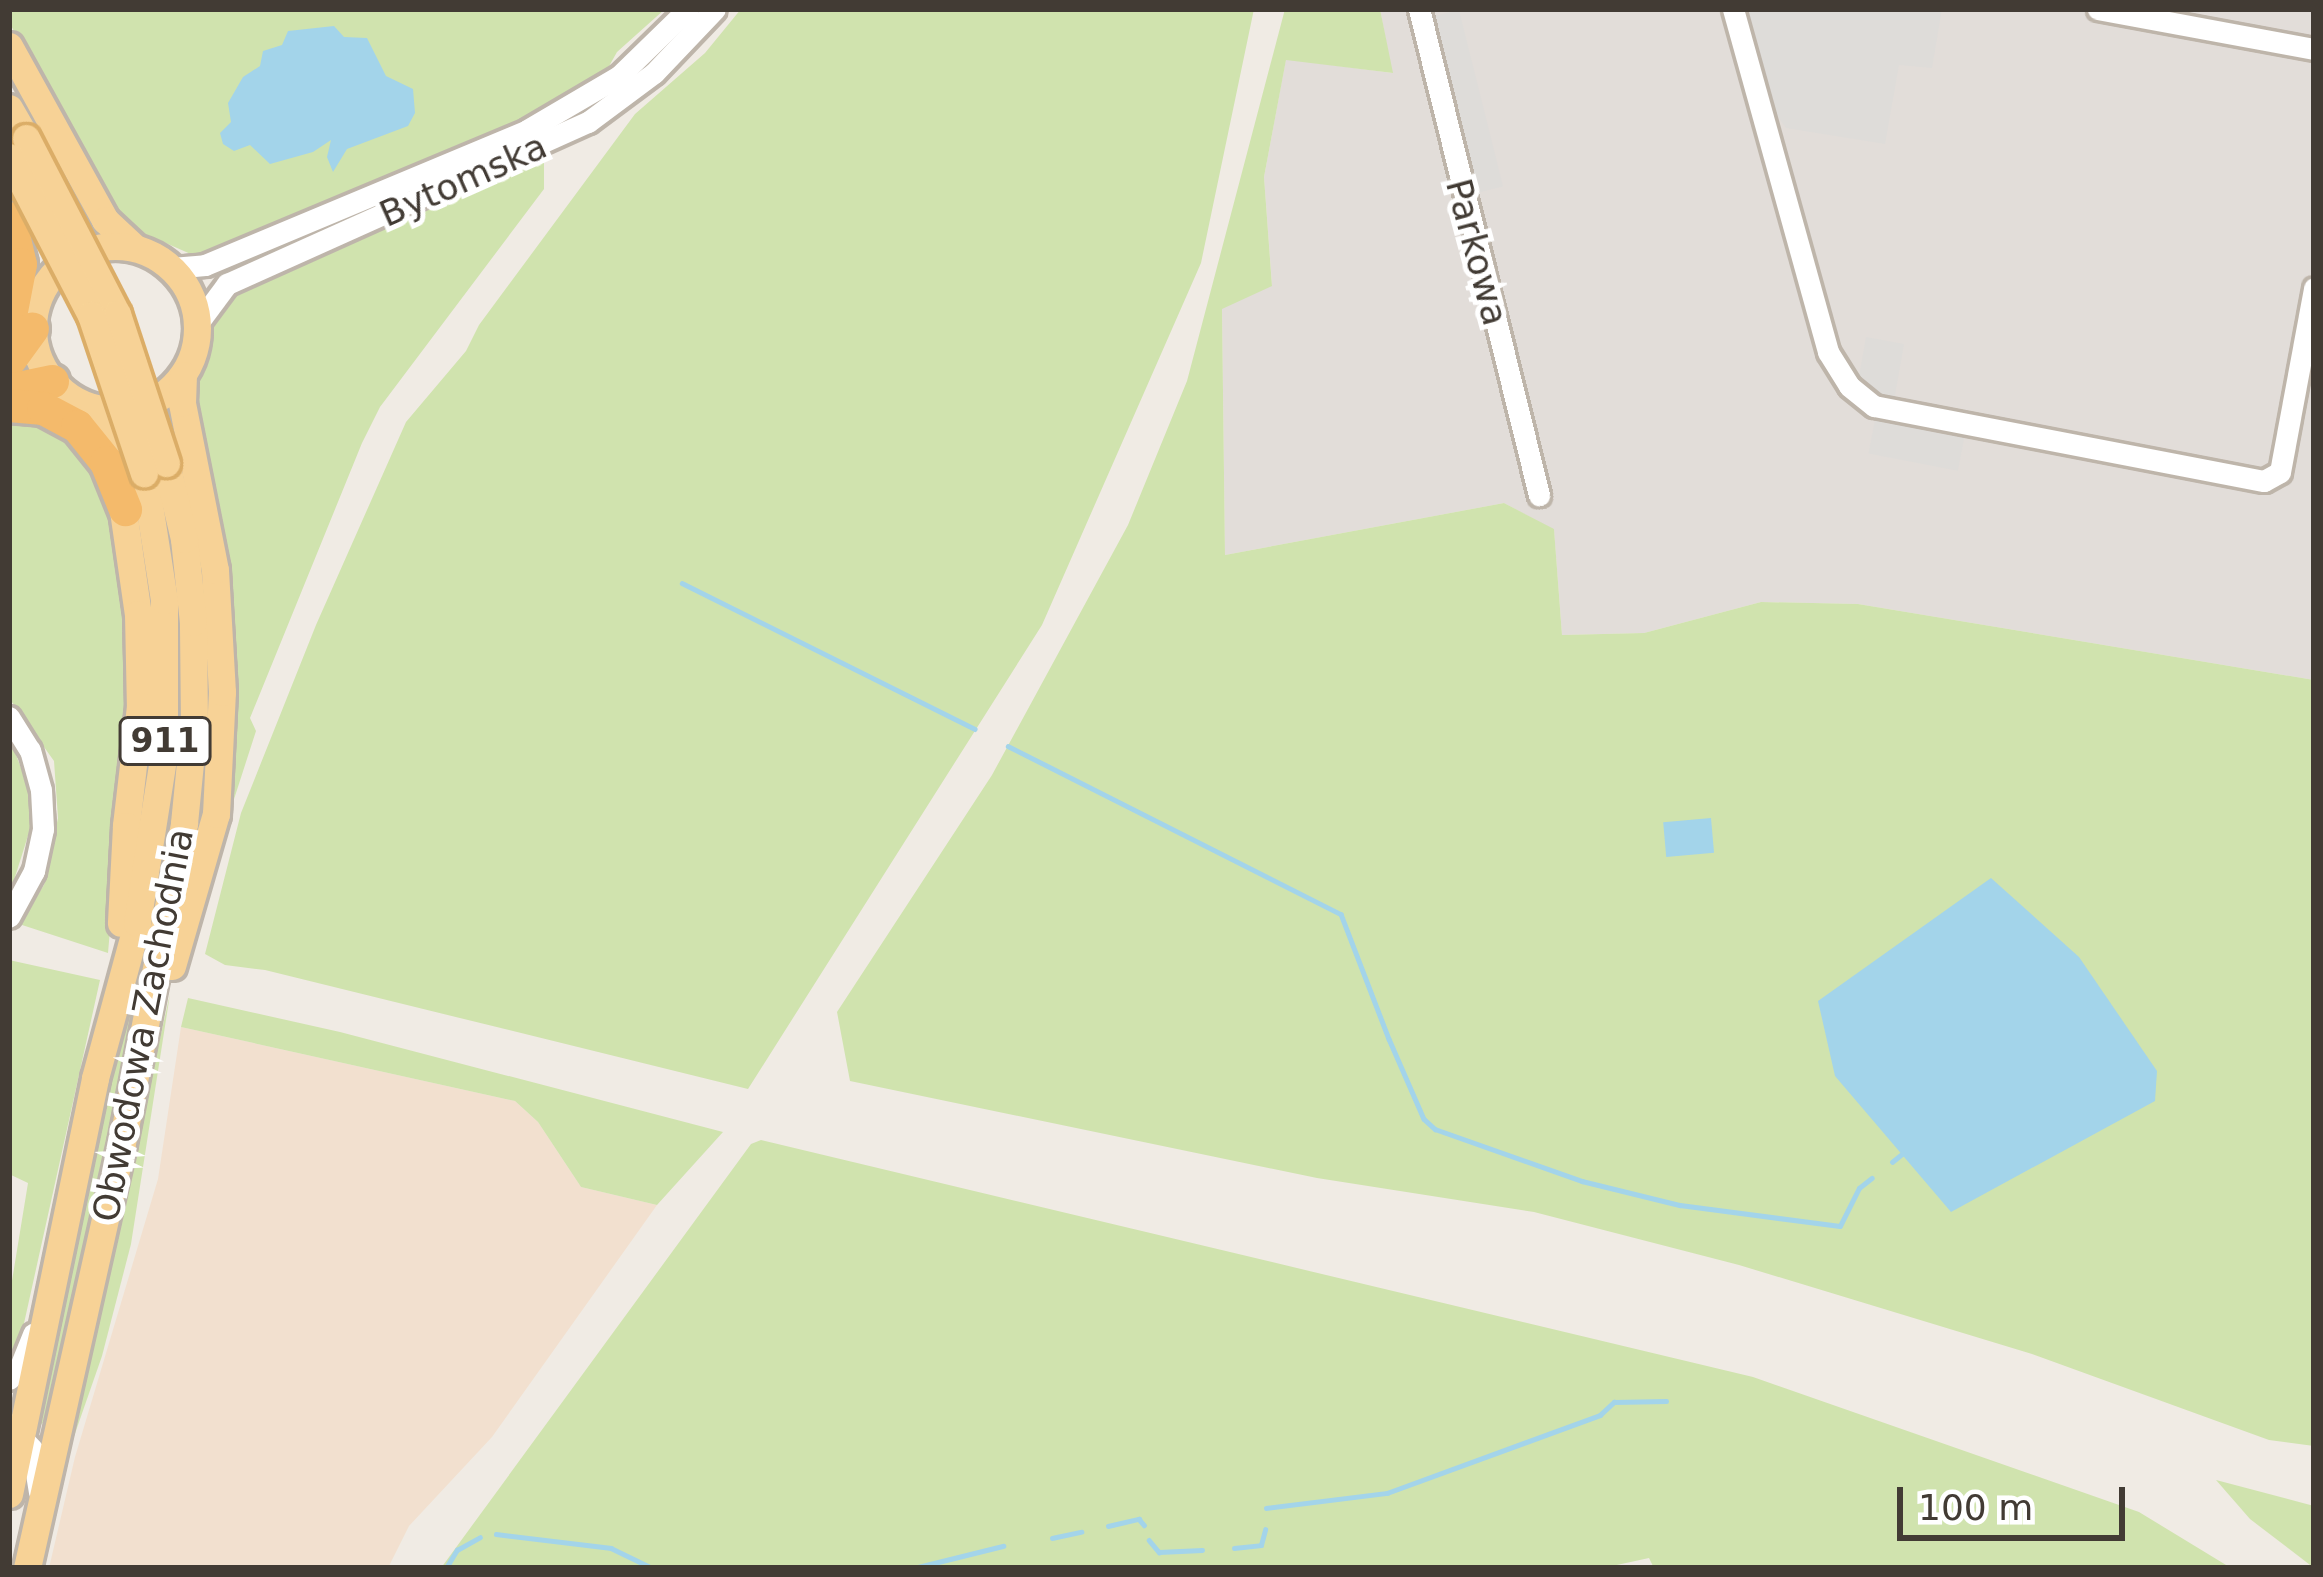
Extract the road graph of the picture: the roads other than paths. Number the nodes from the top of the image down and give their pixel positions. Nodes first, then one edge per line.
1 (688, 9) edge
2 (715, 9) edge
3 (1419, 9) edge
4 (1733, 9) edge
5 (2098, 9) edge
6 (9, 46) edge
7 (2314, 49) edge
8 (9, 108) edge
9 (17, 147) edge
10 (9, 215) edge
11 (138, 248) junction
12 (172, 268) junction
13 (45, 284) junction
14 (2314, 288) edge
15 (198, 323) junction
16 (21, 324) edge
17 (9, 360) edge
18 (183, 375) junction
19 (52, 381) junction
20 (9, 390) edge
21 (9, 405) edge
22 (90, 406) junction
23 (154, 468) junction
24 (1539, 495) dead end
25 (125, 509) junction
26 (9, 717) edge
27 (9, 917) edge
28 (114, 1004) junction
29 (122, 1143) junction
30 (51, 1295) junction
31 (9, 1379) edge
32 (16, 1429) edge
33 (9, 1493) edge
34 (30, 1554) edge

1 - 12 street, Bytomska
2 - 15 street, Bytomska
3 - 24 street, Parkowa
4 - 14 street
5 - 7 street
6 - 11 main road
8 - 9 main road, Obwodowa Zachodnia / 911
9 - 23 main road, Obwodowa Zachodnia / 911, bridge
10 - 13 main road
10 - 16 highway
11 - 12 main road
11 - 13 main road
12 - 15 main road
13 - 16 main road
15 - 18 main road
16 - 17 highway
16 - 19 main road
18 - 22 main road
18 - 29 main road
19 - 20 highway
19 - 22 main road
21 - 25 highway
22 - 25 main road
23 - 28 main road, Obwodowa Zachodnia / 911
23 - 29 main road, Obwodowa Zachodnia / 911
25 - 28 main road
26 - 27 street
28 - 30 main road, Obwodowa Zachodnia / 911
29 - 34 main road, Obwodowa Zachodnia / 911
30 - 31 street
30 - 32 main road, Obwodowa Zachodnia / 911
32 - 33 main road, 911
32 - 34 street

